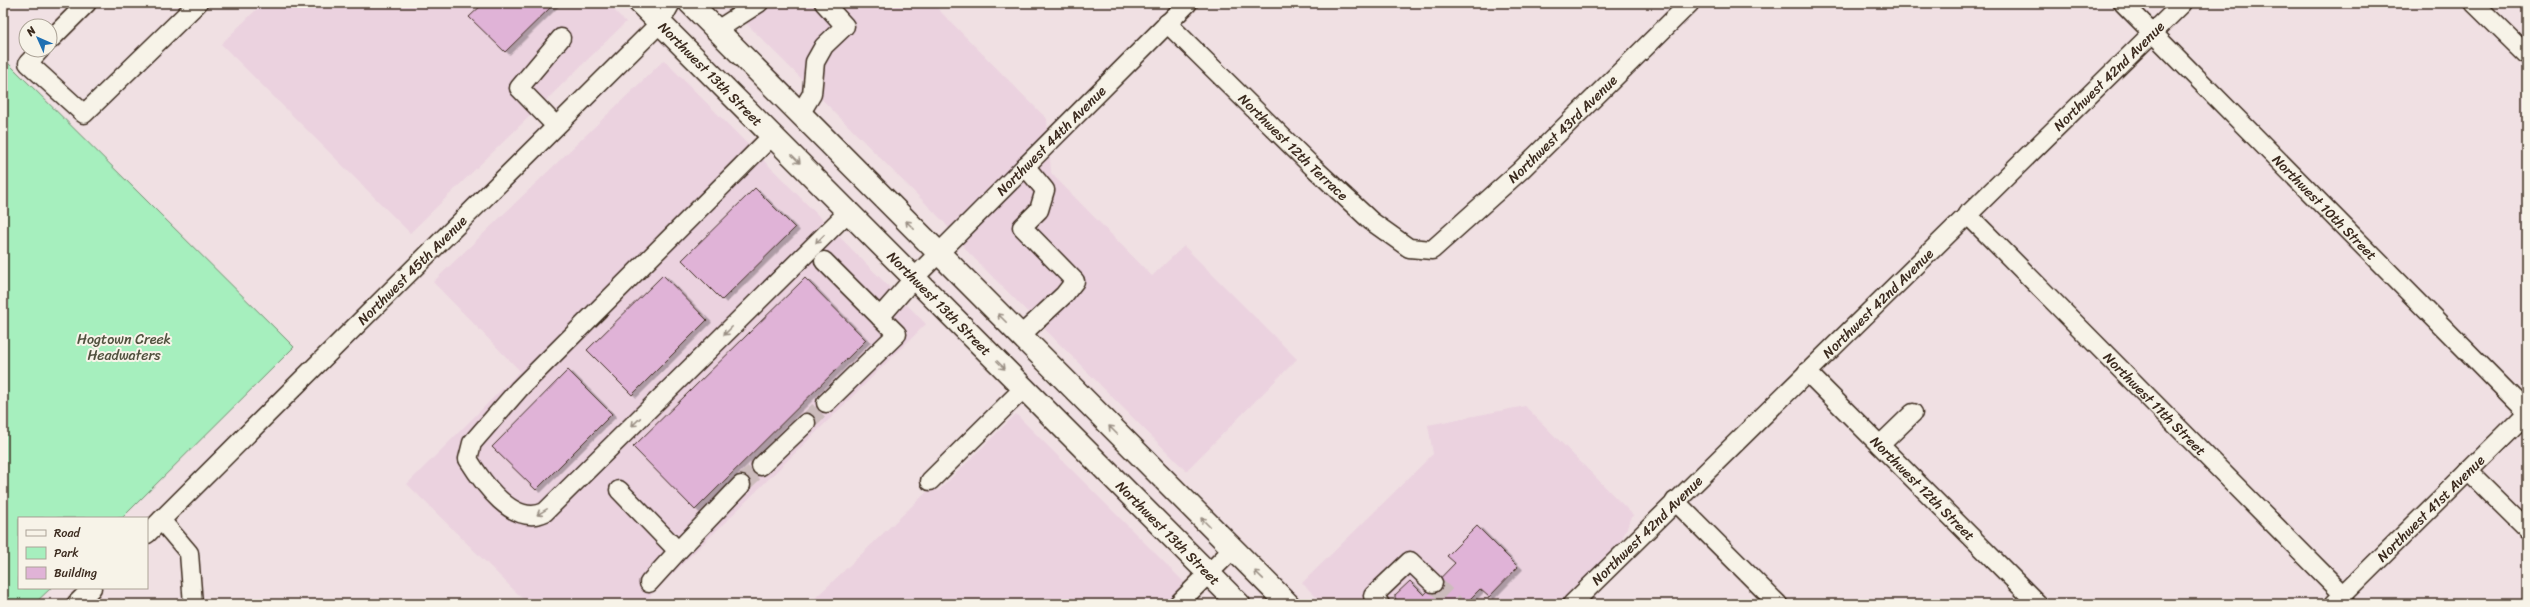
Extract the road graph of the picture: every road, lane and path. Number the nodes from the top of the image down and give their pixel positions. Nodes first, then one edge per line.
1 (87, 3) edge
2 (198, 3) edge
3 (640, 3) edge
4 (671, 3) edge
5 (690, 3) edge
6 (759, 3) edge
7 (824, 3) edge
8 (1188, 3) edge
9 (1690, 3) edge
10 (2122, 3) edge
11 (2183, 3) edge
12 (2474, 3) edge
13 (660, 23) junction
14 (1166, 23) junction
15 (717, 30) junction
16 (58, 32) edge
17 (2152, 33) junction
18 (561, 38) dead end
19 (2527, 55) edge
20 (33, 58) edge
21 (800, 114) junction
22 (556, 126) junction
23 (772, 136) junction
24 (1024, 166) junction
25 (848, 212) junction
26 (1967, 214) junction
27 (1432, 250) joint
28 (938, 254) junction
29 (824, 261) dead end
30 (914, 278) junction
31 (880, 316) junction
32 (1020, 336) junction
33 (1807, 372) junction
34 (1024, 388) junction
35 (826, 403) tunnel mouth
36 (2527, 412) edge
37 (1913, 413) dead end
38 (806, 423) tunnel mouth
39 (1880, 445) junction
40 (761, 466) tunnel mouth
41 (2468, 471) junction
42 (930, 481) dead end
43 (741, 485) tunnel mouth
44 (619, 490) dead end
45 (1675, 501) junction
46 (161, 520) junction
47 (2527, 529) edge
48 (148, 533) edge
49 (1232, 550) junction
50 (678, 551) junction
51 (1208, 574) junction
52 (649, 583) dead end
53 (1433, 583) tunnel mouth
54 (91, 589) edge
55 (2339, 599) edge
56 (76, 604) edge
57 (194, 604) edge
58 (1178, 604) edge
59 (1239, 604) edge
60 (1288, 604) edge
61 (1380, 604) edge
62 (1572, 604) edge
63 (1778, 604) edge
64 (2038, 604) edge

1 - 16 street
2 - 20 street
3 - 13 main road, Northwest 13th Street
4 - 13 street, Northwest 45th Avenue
5 - 15 main road
6 - 15 street
7 - 21 street
8 - 14 street, Northwest 44th Avenue
9 - 27 street, Northwest 43rd Avenue
10 - 17 street, Northwest 10th Street
11 - 17 street, Northwest 42nd Avenue
12 - 19 street
13 - 22 street, Northwest 45th Avenue
13 - 23 main road, Northwest 13th Street
14 - 24 street, Northwest 44th Avenue
14 - 27 street, Northwest 12th Terrace
15 - 21 main road
17 - 26 street, Northwest 42nd Avenue
17 - 36 street, Northwest 10th Street
18 - 22 street
28 -> 21 main road
22 - 46 street, Northwest 45th Avenue
23 -> 25 main road, Northwest 13th Street
25 -> 23 street
24 - 28 street, Northwest 44th Avenue
24 - 32 street
25 - 30 main road, Northwest 13th Street
26 - 33 street, Northwest 42nd Avenue
26 - 55 street, Northwest 11th Street
28 - 30 street, Northwest 44th Avenue
32 -> 28 main road
29 - 31 street
30 - 31 street, Northwest 44th Avenue
30 -> 34 main road, Northwest 13th Street
31 - 35 street
49 -> 32 main road
33 - 39 street, Northwest 12th Street
33 - 45 street, Northwest 42nd Avenue
34 - 42 street
34 - 51 main road, Northwest 13th Street
36 - 41 street, Northwest 41st Avenue
37 - 39 street
38 - 40 street
39 - 64 street, Northwest 12th Street
41 - 47 street
41 - 55 street, Northwest 41st Avenue
43 - 50 street
44 - 50 street
45 - 62 street, Northwest 42nd Avenue
45 - 63 street
46 - 48 street, Northwest 45th Avenue
46 - 57 street
49 - 51 street
60 -> 49 main road
50 - 52 street
51 - 58 street
51 - 59 main road, Northwest 13th Street
53 - 61 street
54 - 56 street

